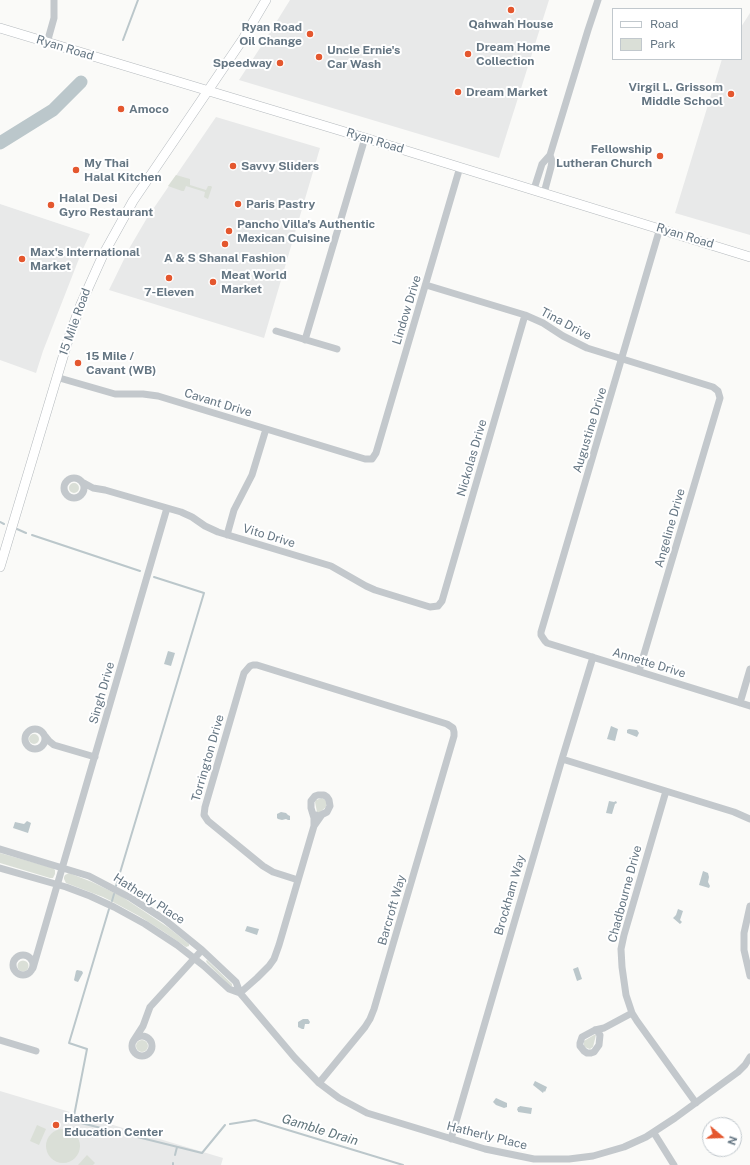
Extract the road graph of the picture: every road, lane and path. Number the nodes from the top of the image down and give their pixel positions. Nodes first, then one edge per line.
1 (54, 0) edge
2 (266, 0) edge
3 (598, 0) edge
4 (0, 28) edge
5 (47, 43) junction
6 (207, 91) junction
7 (365, 138) junction
8 (550, 155) junction
9 (460, 167) junction
10 (534, 190) junction
11 (544, 192) junction
12 (660, 228) junction
13 (750, 257) edge
14 (426, 285) junction
15 (525, 315) junction
16 (276, 331) dead end
17 (305, 340) junction
18 (337, 349) dead end
19 (622, 359) junction
20 (56, 377) junction
21 (718, 391) joint
22 (266, 429) junction
23 (372, 459) joint
24 (82, 482) junction
25 (93, 488) junction
26 (81, 494) junction
27 (167, 508) junction
28 (227, 535) junction
29 (0, 567) edge
30 (438, 606) joint
31 (542, 638) joint
32 (593, 657) junction
33 (750, 669) edge
34 (640, 671) junction
35 (740, 703) junction
36 (750, 706) edge
37 (453, 728) joint
38 (44, 735) junction
39 (54, 745) junction
40 (41, 748) junction
41 (95, 757) junction
42 (562, 759) junction
43 (666, 791) junction
44 (317, 815) dead end
45 (750, 819) edge
46 (0, 849) edge
47 (63, 867) junction
48 (0, 868) edge
49 (298, 880) junction
50 (58, 884) junction
51 (750, 906) edge
52 (39, 945) junction
53 (202, 950) junction
54 (24, 955) junction
55 (194, 958) junction
56 (33, 968) junction
57 (750, 976) edge
58 (240, 993) junction
59 (632, 1013) junction
60 (143, 1026) junction
61 (604, 1028) junction
62 (594, 1030) junction
63 (149, 1037) junction
64 (600, 1038) junction
65 (0, 1040) edge
66 (134, 1040) junction
67 (36, 1051) dead end
68 (750, 1057) edge
69 (318, 1083) junction
70 (696, 1103) junction
71 (654, 1133) junction
72 (451, 1139) junction
73 (674, 1165) edge

1 - 5 street
2 - 6 main road, 15 Mile Road
3 - 8 street
4 - 5 main road, Ryan Road
5 - 6 main road, Ryan Road
6 - 7 main road, Ryan Road
6 - 20 main road, 15 Mile Road
7 - 9 main road, Ryan Road
7 - 17 street
8 - 10 street
8 - 11 street
9 - 10 main road, Ryan Road
9 - 14 street, Lindow Drive
10 - 11 main road, Ryan Road
11 - 12 main road, Ryan Road
12 - 13 main road, Ryan Road
12 - 19 street, Augustine Drive
14 - 15 street, Tina Drive
14 - 23 street, Lindow Drive
15 - 19 street, Tina Drive
15 - 30 street, Nickolas Drive
16 - 17 street
17 - 18 street
19 - 21 street, Tina Drive
19 - 31 street, Augustine Drive
20 - 22 street, Cavant Drive
20 - 29 main road, 15 Mile Road
21 - 34 street, Angeline Drive
22 - 23 street, Cavant Drive
22 - 28 street
24 - 25 street, Vito Drive
24 - 26 street
24 - 26 street
25 - 26 street
25 - 27 street, Vito Drive
27 - 28 street, Vito Drive
27 - 41 street, Singh Drive
28 - 30 street, Vito Drive
31 - 32 street, Annette Drive
32 - 34 street, Annette Drive
32 - 42 street, Brockham Way
33 - 35 street
34 - 35 street, Annette Drive
35 - 36 street, Annette Drive
37 - 49 street, Torrington Drive
37 - 69 street, Barcroft Way
38 - 39 street
38 - 40 street
38 - 40 street
39 - 40 street
39 - 41 street
41 - 47 street, Singh Drive
42 - 43 street
42 - 72 street, Brockham Way
43 - 45 street
43 - 59 street, Chadbourne Drive
44 - 49 street
46 - 47 street, Hatherly Place
47 - 50 street, Singh Drive
47 - 53 street, Hatherly Place
48 - 50 street, Hatherly Place
49 - 58 street
50 - 52 street, Singh Drive
50 - 55 street, Hatherly Place
51 - 57 street
52 - 54 street
52 - 56 street, Singh Drive
53 - 55 street
53 - 58 street, Hatherly Place
54 - 56 street
54 - 56 street
55 - 58 street, Hatherly Place
55 - 60 street
58 - 69 street, Hatherly Place
59 - 61 street
59 - 70 street, Chadbourne Drive
60 - 63 street
60 - 66 street
61 - 62 street
61 - 64 street
62 - 64 street
62 - 64 street
63 - 66 street
63 - 66 street
65 - 67 street
68 - 70 street, Hatherly Place
69 - 72 street, Hatherly Place
70 - 71 street, Hatherly Place
71 - 72 street, Hatherly Place
71 - 73 street

